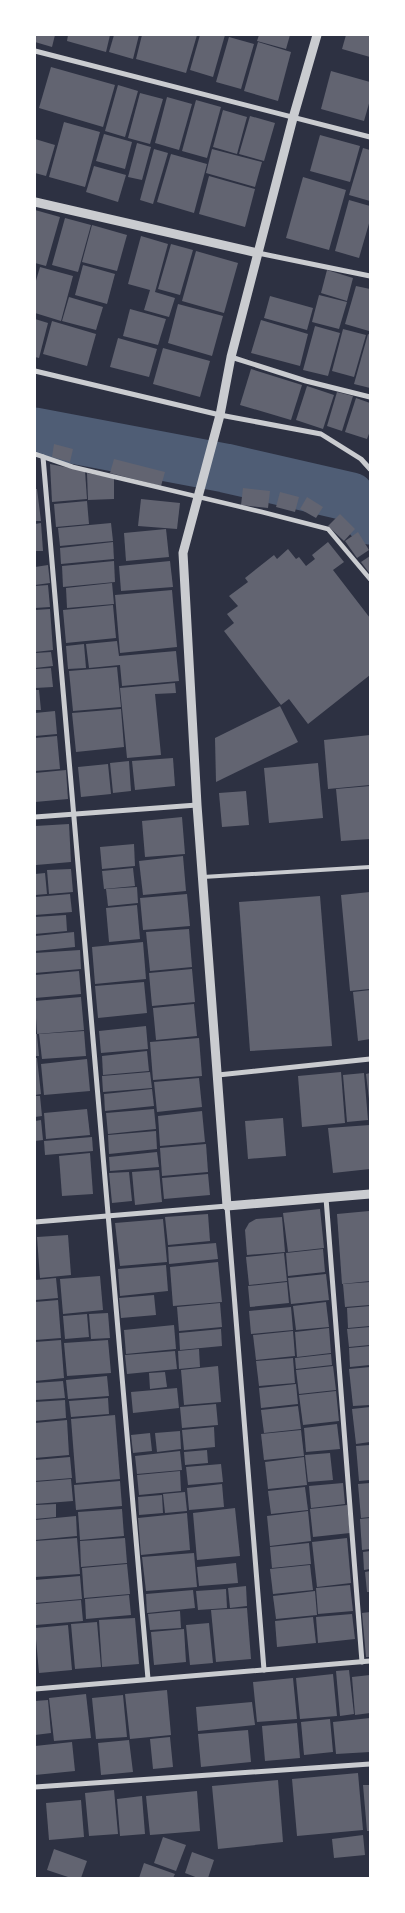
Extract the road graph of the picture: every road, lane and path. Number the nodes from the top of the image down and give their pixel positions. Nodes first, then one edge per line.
1 (317, 35) edge
2 (35, 50) edge
3 (293, 118) junction
4 (370, 137) edge
5 (35, 202) edge
6 (258, 253) junction
7 (370, 276) edge
8 (231, 358) junction
9 (35, 371) edge
10 (370, 397) edge
11 (220, 415) junction
12 (35, 454) edge
13 (44, 457) junction
14 (370, 469) edge
15 (198, 496) junction
16 (370, 580) edge
17 (197, 805) junction
18 (73, 813) junction
19 (35, 817) edge
20 (370, 867) edge
21 (203, 877) junction
22 (370, 1058) edge
23 (218, 1075) junction
24 (370, 1194) edge
25 (326, 1198) junction
26 (227, 1206) junction
27 (107, 1215) junction
28 (35, 1222) edge
29 (370, 1661) edge
30 (362, 1662) junction
31 (264, 1670) junction
32 (148, 1679) junction
33 (35, 1688) edge
34 (370, 1764) edge
35 (35, 1787) edge

1 - 3 street
2 - 3 street
3 - 4 street
3 - 6 street
5 - 6 street
6 - 7 street
6 - 8 street
8 - 10 street
8 - 11 street
9 - 11 street
11 - 14 street
11 - 15 street
12 - 13 street
13 - 15 street
13 - 18 street
15 - 16 street
15 - 17 street
17 - 18 street
17 - 21 street
18 - 19 street
18 - 27 street
20 - 21 lane
21 - 23 street
22 - 23 street
23 - 26 street
24 - 25 street
25 - 26 street
25 - 30 street
26 - 27 street
26 - 31 street
27 - 28 street
27 - 32 street
29 - 30 street
30 - 31 street
31 - 32 street
32 - 33 street
34 - 35 street

